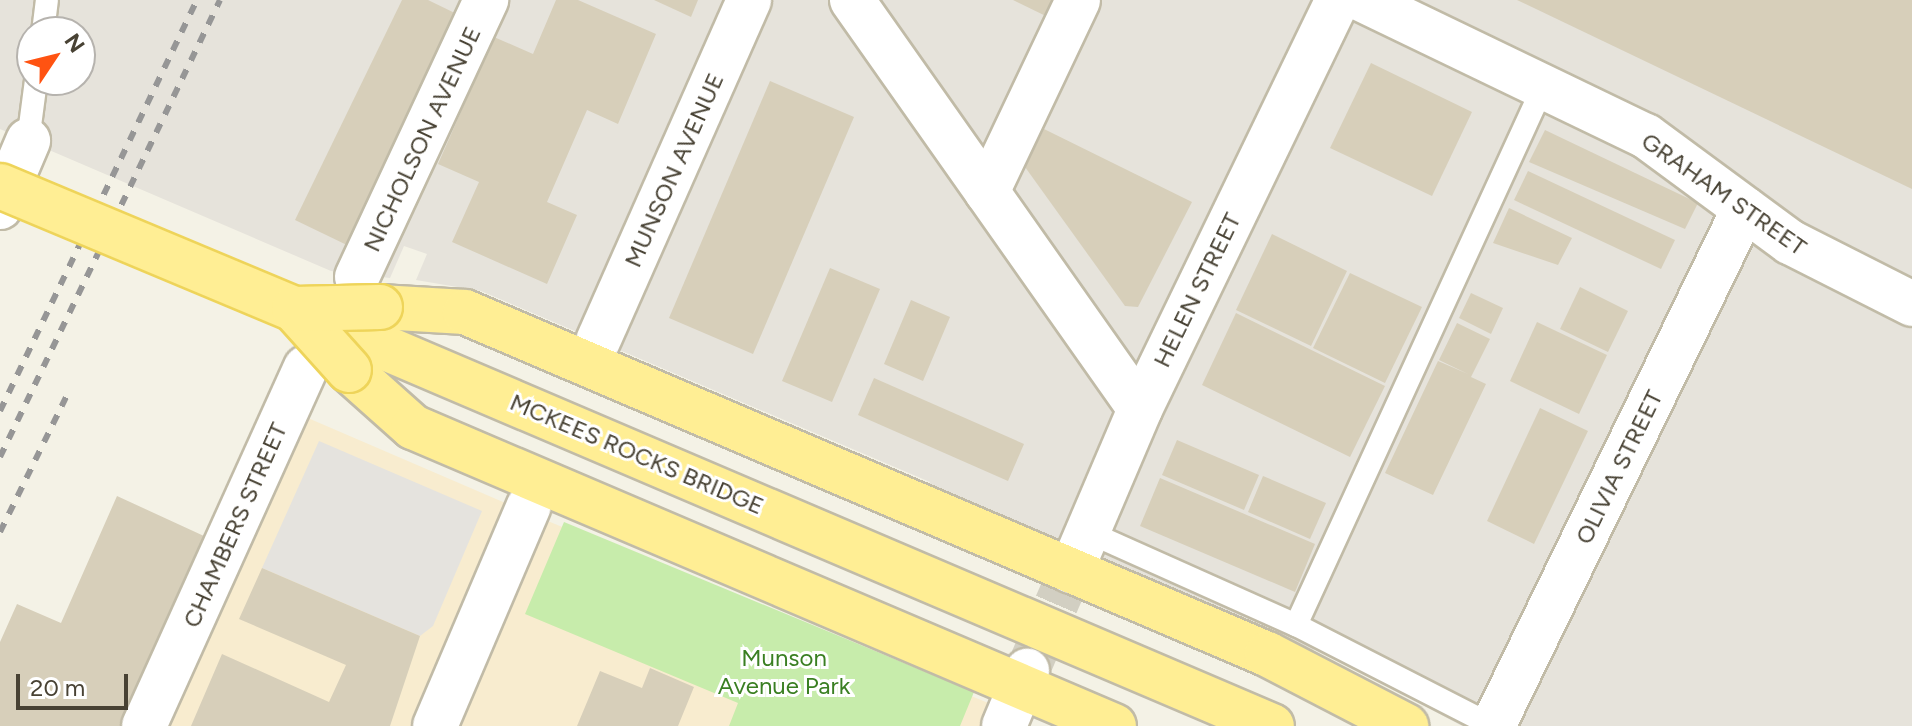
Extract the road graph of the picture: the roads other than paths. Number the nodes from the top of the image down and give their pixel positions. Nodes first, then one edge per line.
1 (486, 0) edge
2 (749, 0) edge
3 (852, 0) edge
4 (1078, 0) edge
5 (1338, 0) edge
6 (1363, 0) edge
7 (1543, 87) junction
8 (34, 96) edge
9 (28, 141) joint
10 (0, 186) edge
11 (987, 192) junction
12 (0, 207) edge
13 (1744, 209) junction
14 (369, 292) junction
15 (1912, 304) edge
16 (303, 313) junction
17 (598, 341) tunnel mouth
18 (306, 368) dead end
19 (1140, 409) junction
20 (529, 506) tunnel mouth
21 (1075, 562) junction
22 (1296, 625) junction
23 (1024, 679) junction
24 (144, 726) edge
25 (435, 726) edge
26 (1004, 726) edge
27 (1114, 726) edge
28 (1272, 726) edge
29 (1406, 726) edge
30 (1493, 726) edge

1 - 14 street, NICHOLSON AVENUE
2 - 17 street, MUNSON AVENUE
3 - 11 street
4 - 11 street
5 - 19 street, HELEN STREET
6 - 7 street, GRAHAM STREET
7 - 13 street, GRAHAM STREET
7 - 22 lane
8 - 9 lane
9 - 12 street
10 - 16 main road, MCKEES ROCKS BRIDGE, bridge
11 - 19 street
13 - 15 street, GRAHAM STREET
13 - 30 street, OLIVIA STREET
14 - 16 main road, bridge
14 - 21 main road
16 - 23 main road, bridge
16 - 28 main road, MCKEES ROCKS BRIDGE
18 - 24 street, CHAMBERS STREET
19 - 21 street, HELEN STREET
20 - 25 street
21 - 22 lane
21 - 29 main road
22 - 30 lane
23 - 26 street
23 - 27 main road

